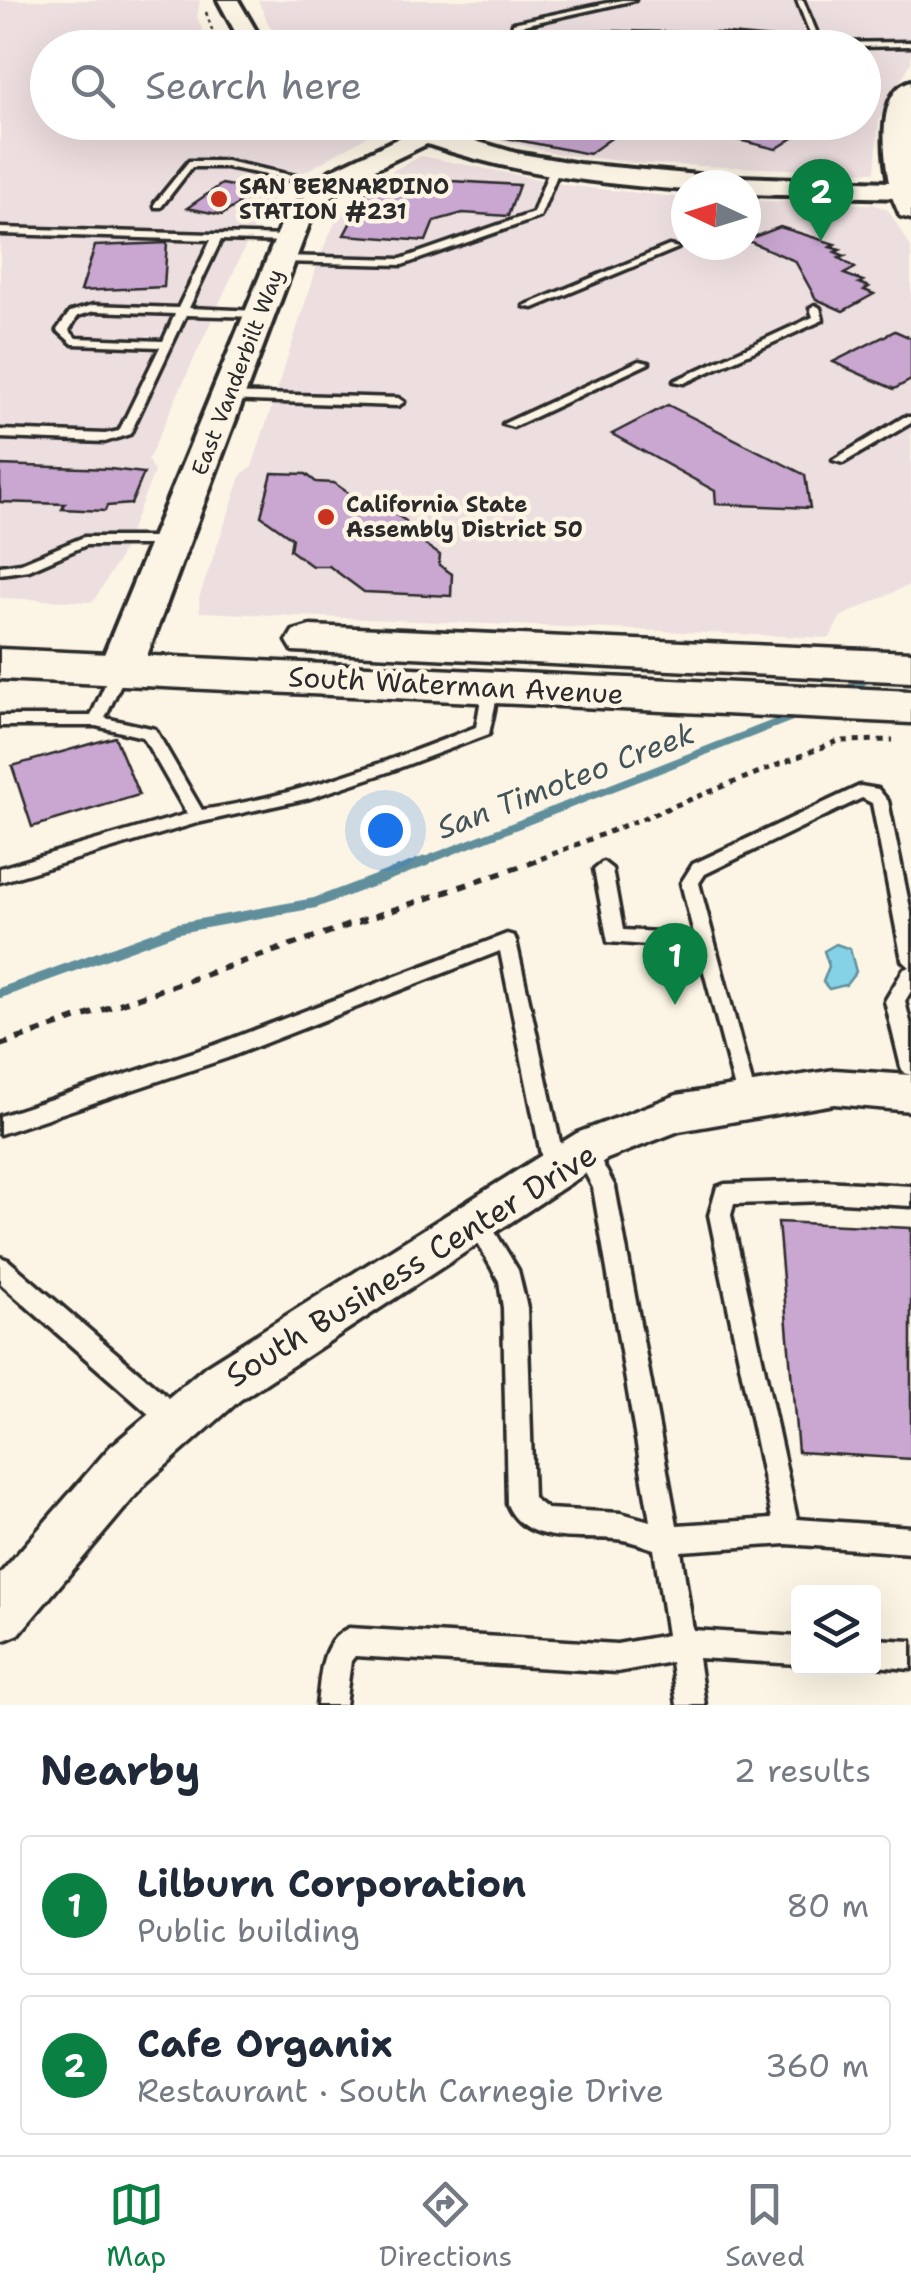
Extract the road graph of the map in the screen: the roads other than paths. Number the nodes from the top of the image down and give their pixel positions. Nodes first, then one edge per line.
1 (228, 0) edge
2 (632, 0) edge
3 (800, 0) edge
4 (242, 30) edge
5 (515, 30) edge
6 (815, 30) edge
7 (881, 47) edge
8 (911, 48) edge
9 (881, 49) edge
10 (911, 88) edge
11 (412, 140) edge
12 (466, 140) edge
13 (555, 168) junction
14 (326, 184) junction
15 (908, 197) edge
16 (158, 206) dead end
17 (0, 230) edge
18 (217, 238) junction
19 (284, 249) junction
20 (671, 249) edge
21 (529, 306) dead end
22 (815, 308) dead end
23 (182, 311) junction
24 (258, 314) junction
25 (166, 344) junction
26 (642, 362) dead end
27 (680, 381) dead end
28 (227, 397) junction
29 (398, 402) dead end
30 (908, 420) dead end
31 (509, 424) dead end
32 (0, 434) edge
33 (839, 460) dead end
34 (172, 542) junction
35 (0, 570) edge
36 (0, 629) edge
37 (127, 652) junction
38 (0, 664) edge
39 (491, 687) junction
40 (904, 705) edge
41 (96, 720) junction
42 (0, 721) edge
43 (197, 817) junction
44 (603, 869) dead end
45 (0, 875) edge
46 (705, 942) junction
47 (911, 960) edge
48 (911, 974) edge
49 (911, 1067) edge
50 (911, 1093) edge
51 (747, 1102) junction
52 (0, 1125) edge
53 (570, 1160) junction
54 (911, 1196) edge
55 (475, 1219) junction
56 (0, 1268) edge
57 (178, 1422) junction
58 (787, 1531) junction
59 (666, 1539) junction
60 (911, 1540) edge
61 (0, 1615) edge
62 (682, 1646) junction
63 (791, 1650) edge
64 (881, 1654) edge
65 (911, 1655) edge
66 (331, 1705) edge
67 (690, 1705) edge

1 - 4 street
2 - 5 lane
3 - 6 lane
7 - 8 lane
8 - 9 lane
10 - 15 street
11 - 14 street, East Vanderbilt Way
12 - 13 street
13 - 15 street
13 - 19 lane
14 - 16 lane
14 - 19 street, East Vanderbilt Way
17 - 18 lane
18 - 19 lane
18 - 23 lane
19 - 24 street, East Vanderbilt Way
20 - 21 lane
22 - 27 lane
23 - 24 lane
23 - 25 lane
23 - 25 lane
24 - 28 street, East Vanderbilt Way
25 - 32 lane
26 - 31 lane
28 - 29 lane
28 - 34 street, East Vanderbilt Way
30 - 33 lane
34 - 35 lane
34 - 37 street, East Vanderbilt Way
36 - 37 main road, South Waterman Avenue
37 - 38 main road, South Waterman Avenue
37 - 39 main road, South Waterman Avenue
37 - 40 main road, South Waterman Avenue
37 - 41 lane
39 - 40 main road, South Waterman Avenue
39 - 43 lane
41 - 42 lane
41 - 43 lane
43 - 45 lane
44 - 46 lane
46 - 47 lane
46 - 51 lane
48 - 49 lane
50 - 51 street, South Business Center Drive
51 - 53 street, South Business Center Drive
52 - 53 lane
53 - 55 street, South Business Center Drive
53 - 59 lane
54 - 58 lane
55 - 57 street, South Business Center Drive
55 - 59 lane
56 - 57 lane
57 - 61 street, South Business Center Drive
58 - 59 lane
58 - 60 lane
59 - 62 lane
62 - 63 lane
62 - 66 lane
62 - 67 lane
64 - 65 lane

